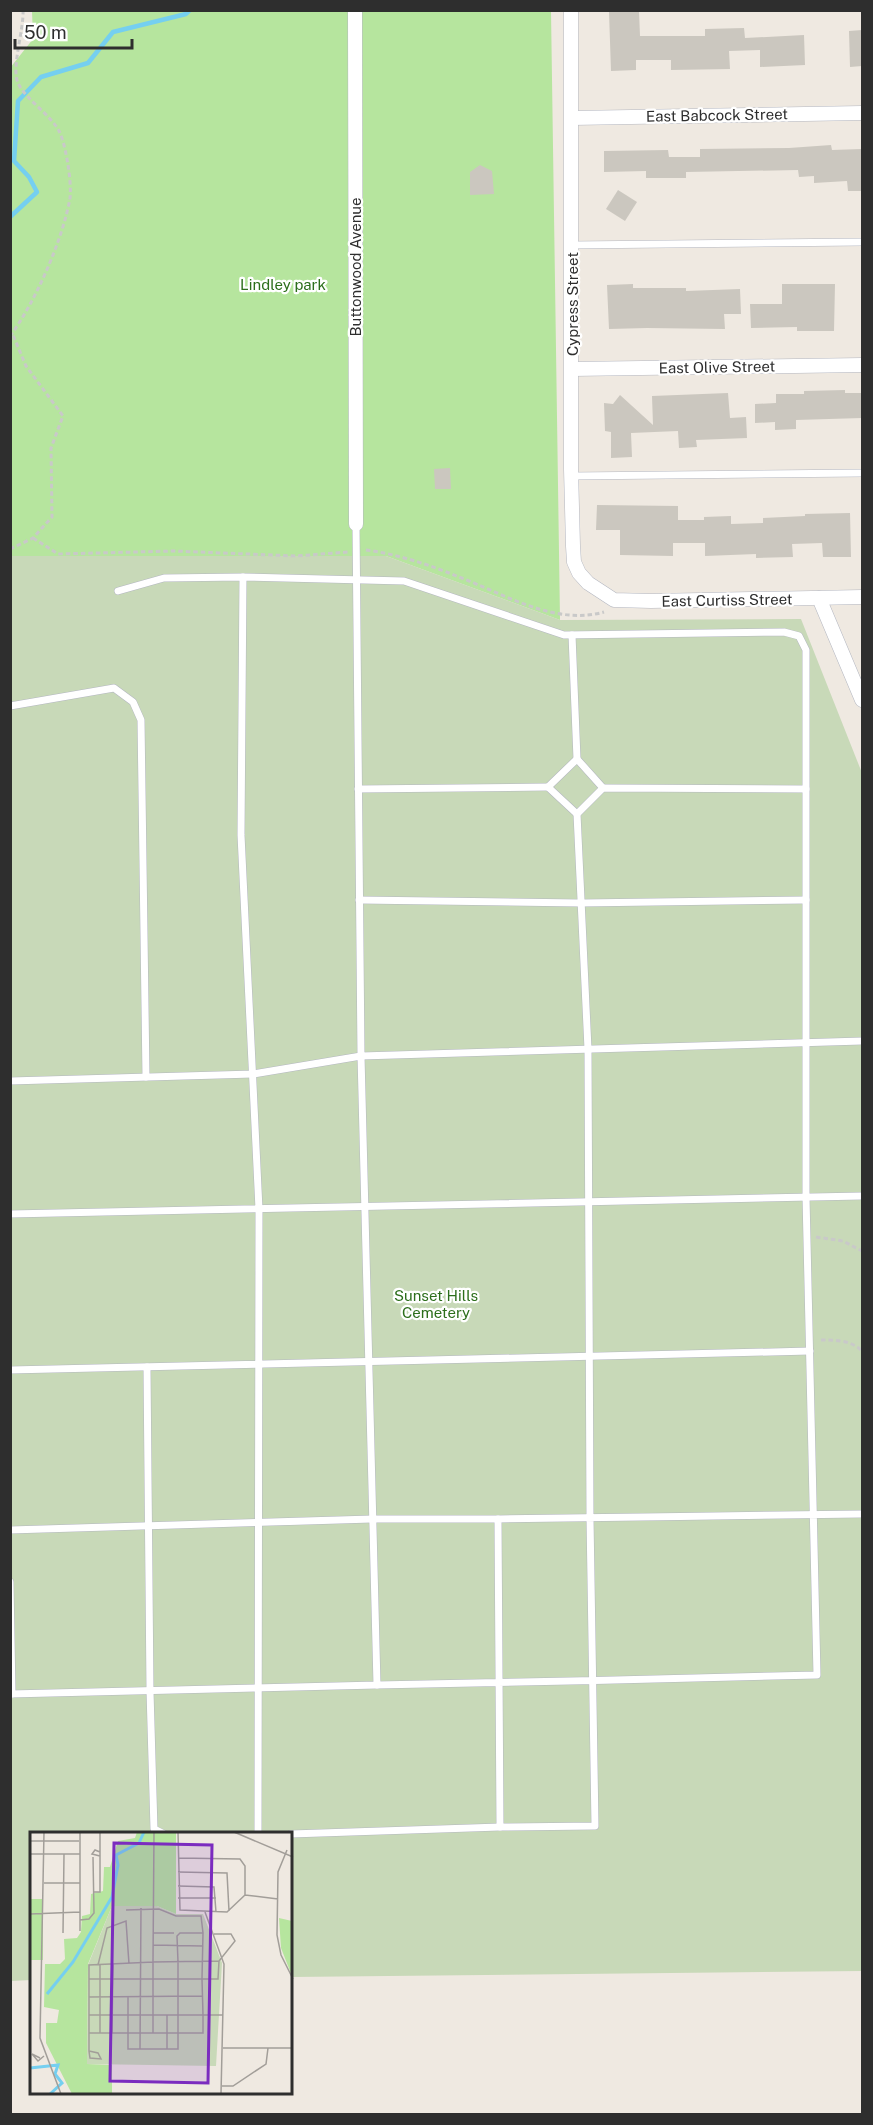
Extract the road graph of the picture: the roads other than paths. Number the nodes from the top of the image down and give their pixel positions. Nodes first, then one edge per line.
1 (355, 10) edge
2 (571, 10) edge
3 (862, 113) edge
4 (572, 118) junction
5 (862, 242) edge
6 (572, 245) junction
7 (862, 365) edge
8 (572, 369) junction
9 (862, 473) edge
10 (572, 476) junction
11 (356, 524) joint
12 (243, 577) junction
13 (356, 579) junction
14 (595, 588) joint
15 (118, 591) dead end
16 (862, 597) edge
17 (819, 598) junction
18 (572, 635) junction
19 (862, 700) edge
20 (10, 706) edge
21 (577, 759) junction
22 (548, 787) junction
23 (603, 788) junction
24 (358, 789) junction
25 (806, 789) junction
26 (577, 814) junction
27 (359, 900) junction
28 (806, 900) junction
29 (581, 903) junction
30 (862, 1041) edge
31 (806, 1042) junction
32 (588, 1049) junction
33 (361, 1056) junction
34 (253, 1074) junction
35 (146, 1077) junction
36 (10, 1081) edge
37 (862, 1196) edge
38 (806, 1197) junction
39 (588, 1201) junction
40 (364, 1207) junction
41 (259, 1209) junction
42 (10, 1214) edge
43 (810, 1351) junction
44 (589, 1356) junction
45 (368, 1362) junction
46 (259, 1364) junction
47 (147, 1367) junction
48 (10, 1370) edge
49 (814, 1514) junction
50 (862, 1514) edge
51 (590, 1518) junction
52 (372, 1519) junction
53 (498, 1519) junction
54 (259, 1522) junction
55 (148, 1526) junction
56 (10, 1530) edge
57 (10, 1582) edge
58 (594, 1681) junction
59 (499, 1683) junction
60 (377, 1686) junction
61 (258, 1688) junction
62 (150, 1691) junction
63 (11, 1694) edge
64 (500, 1827) junction
65 (160, 1832) edge
66 (258, 1832) edge
67 (292, 1834) edge

1 - 11 street, Buttonwood Avenue
2 - 4 street, Cypress Street
3 - 4 street, East Babcock Street
4 - 6 street, Cypress Street
5 - 6 lane
6 - 8 street, Cypress Street
7 - 8 street, East Olive Street
8 - 10 street, Cypress Street
9 - 10 lane
10 - 14 street, Cypress Street
11 - 13 lane
12 - 13 lane
12 - 15 lane
12 - 34 lane
13 - 18 lane
13 - 24 lane
14 - 17 street, East Curtiss Street
16 - 17 street, East Curtiss Street
17 - 19 street
18 - 21 lane
18 - 25 lane
20 - 35 lane
21 - 22 lane
21 - 23 lane
22 - 24 lane
22 - 26 lane
23 - 25 lane
23 - 26 lane
24 - 27 lane
25 - 28 lane
26 - 29 lane
27 - 29 lane
27 - 33 lane
28 - 29 lane
28 - 31 lane
29 - 32 lane
30 - 31 lane
31 - 32 lane
31 - 38 lane
32 - 33 lane
32 - 39 lane
33 - 34 lane
33 - 40 lane
34 - 35 lane
34 - 41 lane
35 - 36 lane
37 - 38 lane
38 - 39 lane
38 - 43 lane
39 - 40 lane
39 - 44 lane
40 - 41 lane
40 - 45 lane
41 - 42 lane
41 - 46 lane
43 - 44 lane
43 - 49 lane
44 - 45 lane
44 - 51 lane
45 - 46 lane
45 - 52 lane
46 - 47 lane
46 - 54 lane
47 - 48 lane
47 - 55 lane
49 - 50 lane
49 - 51 lane
49 - 58 lane
51 - 53 lane
51 - 58 lane
52 - 53 lane
52 - 54 lane
52 - 60 lane
53 - 59 lane
54 - 55 lane
54 - 61 lane
55 - 56 lane
55 - 62 lane
57 - 63 lane
58 - 59 lane
58 - 64 lane
59 - 60 lane
59 - 64 lane
60 - 61 lane
61 - 62 lane
61 - 66 lane
62 - 63 lane
62 - 65 lane
64 - 67 lane

